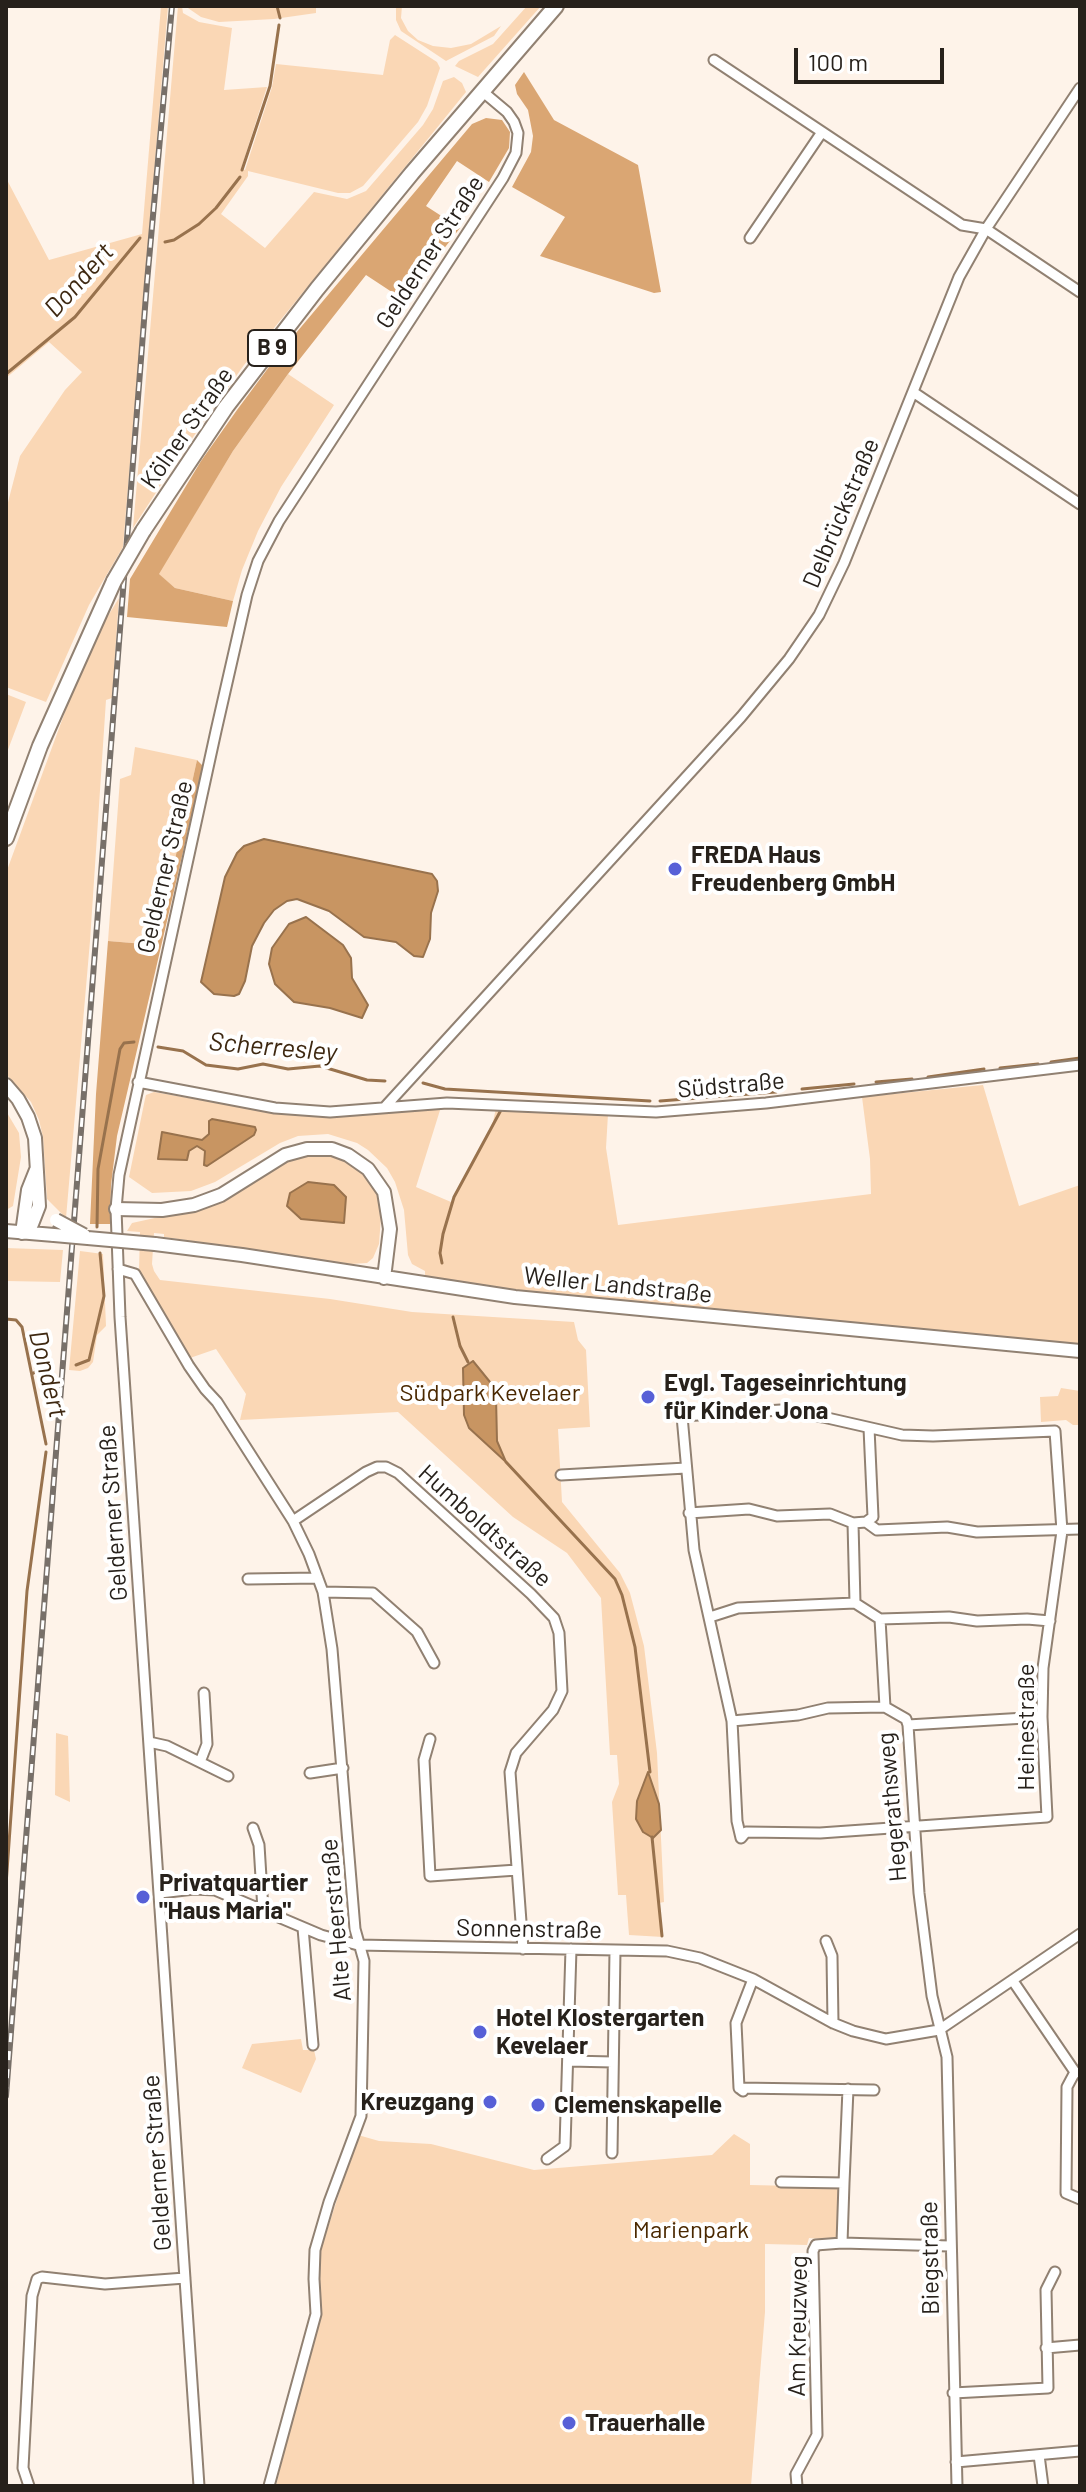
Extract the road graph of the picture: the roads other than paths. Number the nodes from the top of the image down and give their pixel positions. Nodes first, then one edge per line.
1 (556, 6) edge
2 (714, 60) dead end
3 (1080, 88) edge
4 (482, 91) junction
5 (822, 132) junction
6 (986, 229) junction
7 (750, 238) dead end
8 (1080, 292) edge
9 (913, 392) junction
10 (1080, 504) edge
11 (6, 838) edge
12 (1080, 1065) edge
13 (138, 1082) junction
14 (6, 1085) edge
15 (6, 1095) edge
16 (23, 1108) junction
17 (384, 1108) junction
18 (37, 1167) junction
19 (40, 1200) junction
20 (116, 1209) junction
21 (6, 1231) edge
22 (22, 1233) junction
23 (95, 1239) junction
24 (118, 1269) junction
25 (384, 1278) junction
26 (1080, 1351) edge
27 (869, 1428) junction
28 (686, 1468) junction
29 (561, 1475) dead end
30 (689, 1513) junction
31 (293, 1521) junction
32 (866, 1522) junction
33 (853, 1523) junction
34 (1080, 1529) edge
35 (1062, 1531) junction
36 (318, 1578) junction
37 (248, 1579) dead end
38 (323, 1592) junction
39 (855, 1603) junction
40 (710, 1617) junction
41 (880, 1619) junction
42 (1050, 1621) junction
43 (434, 1663) dead end
44 (204, 1693) dead end
45 (885, 1707) junction
46 (1042, 1717) junction
47 (732, 1721) junction
48 (908, 1725) junction
49 (430, 1739) dead end
50 (149, 1742) junction
51 (200, 1762) junction
52 (343, 1768) junction
53 (310, 1773) dead end
54 (228, 1776) dead end
55 (915, 1825) junction
56 (253, 1828) dead end
57 (517, 1870) junction
58 (160, 1893) junction
59 (263, 1910) junction
60 (303, 1928) junction
61 (1080, 1934) edge
62 (826, 1941) dead end
63 (358, 1945) junction
64 (523, 1949) junction
65 (571, 1949) junction
66 (615, 1950) junction
67 (753, 1979) junction
68 (1013, 1981) junction
69 (833, 2023) junction
70 (939, 2030) junction
71 (313, 2045) dead end
72 (569, 2061) junction
73 (613, 2062) junction
74 (1078, 2073) edge
75 (848, 2089) junction
76 (874, 2090) dead end
77 (612, 2153) dead end
78 (547, 2159) dead end
79 (781, 2182) dead end
80 (844, 2183) junction
81 (1080, 2199) edge
82 (842, 2243) junction
83 (950, 2246) junction
84 (1055, 2272) dead end
85 (185, 2278) junction
86 (1080, 2345) edge
87 (1046, 2348) junction
88 (953, 2393) junction
89 (1080, 2451) edge
90 (1039, 2455) junction
91 (956, 2462) junction
92 (29, 2486) edge
93 (199, 2486) edge
94 (269, 2486) edge
95 (797, 2486) edge
96 (957, 2486) edge
97 (1043, 2486) edge

1 - 4 main road, B 9
2 - 5 street
3 - 6 street, Delbrückstraße
4 - 11 main road, Kölner Straße / B 9, bridge
4 - 13 street, Gelderner Straße
5 - 6 street
5 - 7 street
6 - 8 street
6 - 9 street, Delbrückstraße
9 - 10 street
9 - 17 street, Delbrückstraße
12 - 17 street, Südstraße
13 - 17 street, Südstraße
13 - 20 street, Gelderner Straße
14 - 16 main road
15 - 16 main road
16 - 18 main road
18 - 19 main road
18 - 22 main road
19 - 22 main road
19 - 23 main road, bridge
20 - 24 street, Gelderner Straße
20 - 25 main road
21 - 22 main road, Weller Landstraße
22 - 23 main road, Weller Landstraße, bridge
23 - 25 main road, Weller Landstraße, bridge
24 - 31 street, Alte Heerstraße
24 - 50 street, Gelderner Straße
25 - 26 main road, Weller Landstraße
27 - 28 street, Heinestraße
27 - 32 street
27 - 35 street, Heinestraße
28 - 29 street
28 - 30 street, Heinestraße
30 - 33 street
30 - 40 street, Heinestraße
31 - 36 street, Alte Heerstraße
31 - 57 street, Humboldtstraße
32 - 33 street
32 - 35 street
33 - 39 street
34 - 35 street
35 - 42 street, Heinestraße
36 - 37 street
36 - 38 street, Alte Heerstraße
38 - 43 street
38 - 52 street, Alte Heerstraße
39 - 40 street
39 - 41 street
40 - 47 street, Heinestraße
41 - 42 street
41 - 45 street, Hegerathsweg
42 - 46 street, Heinestraße
44 - 51 street
45 - 47 street
45 - 48 street, Hegerathsweg
46 - 48 street
46 - 55 street, Heinestraße
47 - 55 street, Heinestraße
48 - 55 street, Hegerathsweg
49 - 57 street
50 - 51 street
50 - 58 street, Gelderner Straße
51 - 54 street
52 - 53 street
52 - 63 street, Alte Heerstraße
55 - 70 street, Hegerathsweg
56 - 59 street
57 - 64 street, Humboldtstraße
58 - 59 street, Sonnenstraße
58 - 85 street, Gelderner Straße
59 - 60 street, Sonnenstraße
60 - 63 street, Sonnenstraße
60 - 71 street
61 - 68 street, Sonnenstraße
62 - 69 street
63 - 64 street, Sonnenstraße
63 - 94 street, Alte Heerstraße
64 - 65 street, Sonnenstraße
65 - 66 street, Sonnenstraße
65 - 72 street
66 - 67 street, Sonnenstraße
66 - 73 street
67 - 69 street, Sonnenstraße
67 - 75 street
68 - 70 street, Sonnenstraße
68 - 74 street
69 - 70 street, Sonnenstraße
70 - 83 street, Biegstraße
72 - 73 street
72 - 78 street
73 - 77 street
74 - 81 street
75 - 76 street
75 - 80 street
79 - 80 street
80 - 82 street
82 - 83 street, Am Kreuzweg
82 - 95 street, Am Kreuzweg
83 - 88 street, Biegstraße
84 - 87 street
85 - 92 street
85 - 93 street, Gelderner Straße
86 - 87 street
87 - 88 street
88 - 91 street, Biegstraße
89 - 90 street
90 - 91 street
90 - 97 street
91 - 96 street, Biegstraße

